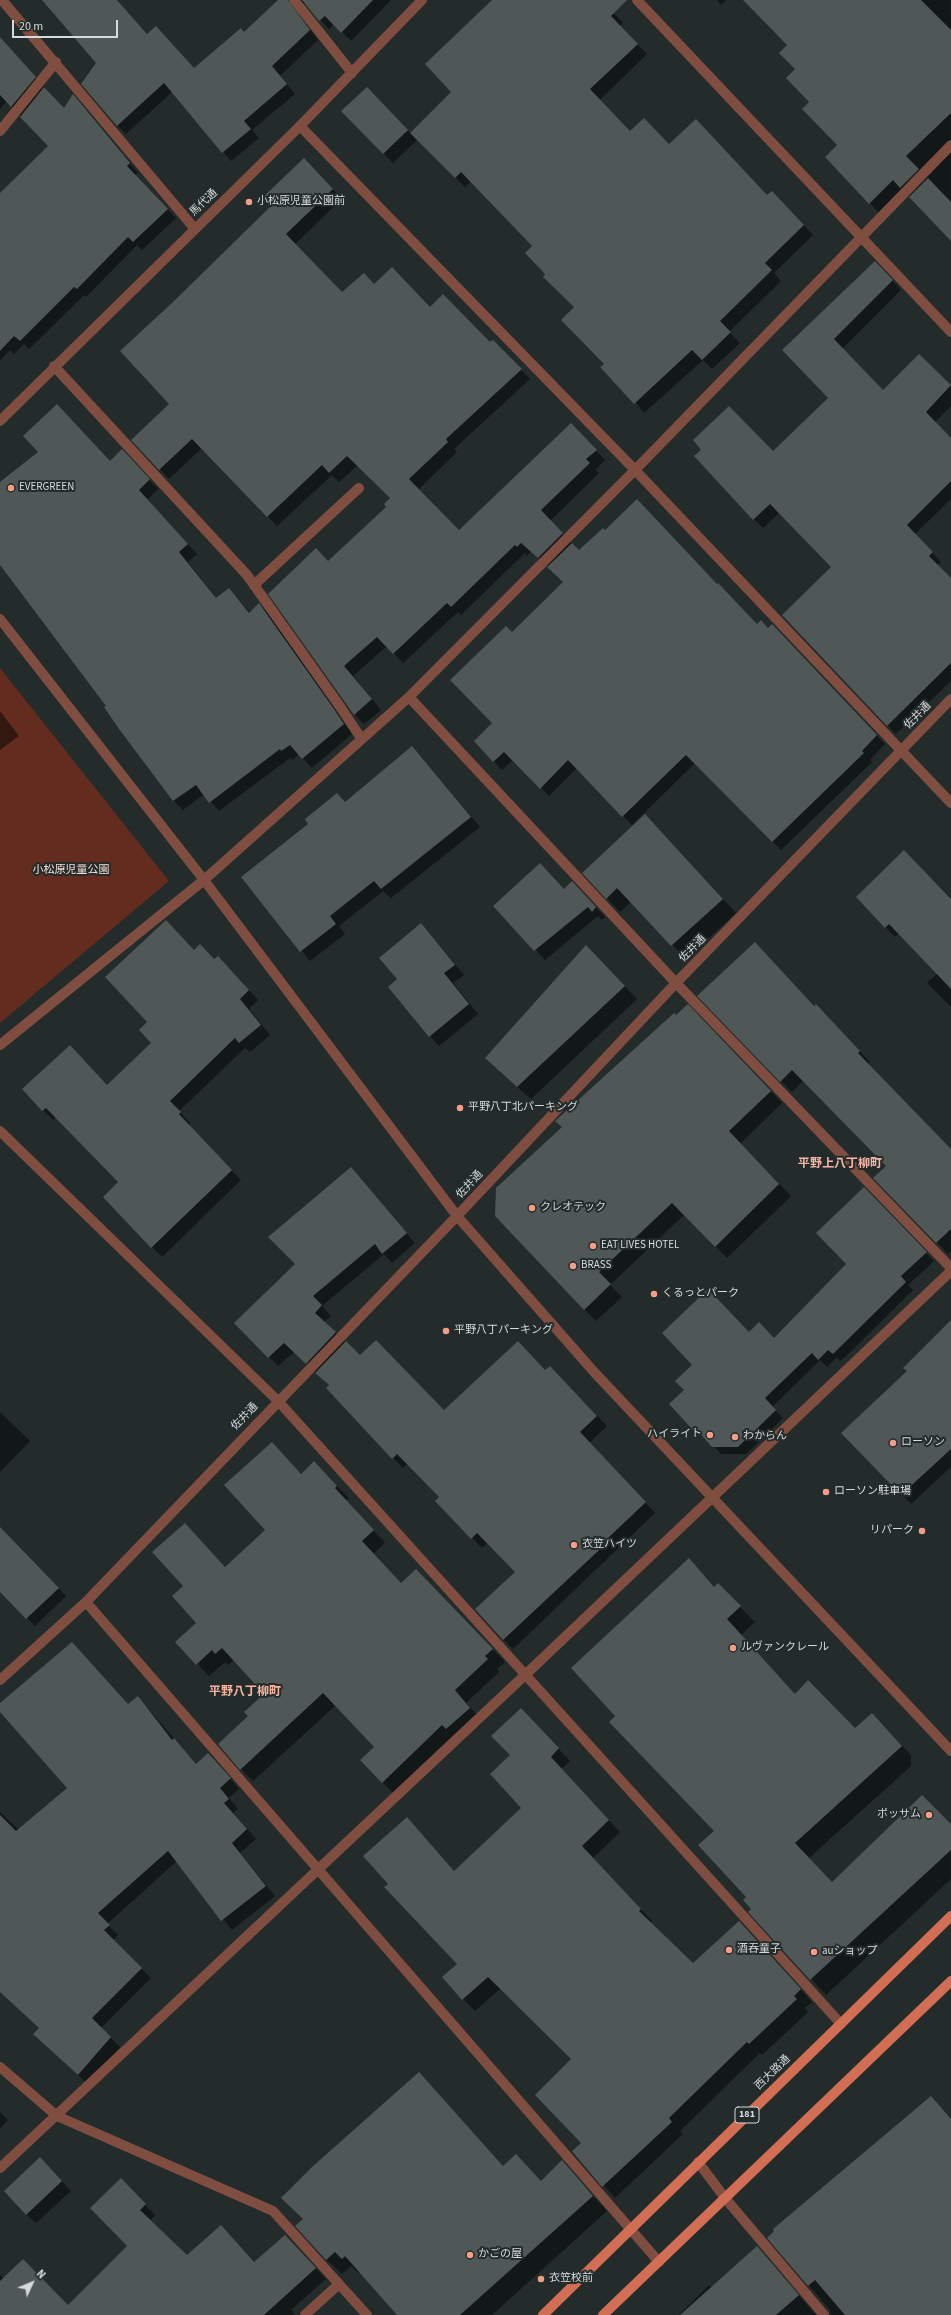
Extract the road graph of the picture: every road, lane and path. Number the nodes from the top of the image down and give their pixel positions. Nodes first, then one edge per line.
1 (2, 0) edge
2 (294, 0) edge
3 (422, 0) edge
4 (637, 0) edge
5 (56, 62) junction
6 (352, 73) junction
7 (300, 126) junction
8 (0, 131) edge
9 (951, 145) edge
10 (195, 229) junction
11 (861, 236) junction
12 (951, 332) edge
13 (54, 366) junction
14 (0, 421) edge
15 (634, 470) junction
16 (359, 488) dead end
17 (254, 585) junction
18 (0, 619) edge
19 (409, 698) junction
20 (951, 699) edge
21 (361, 738) junction
22 (901, 750) junction
23 (951, 802) edge
24 (204, 880) junction
25 (676, 983) junction
26 (0, 1045) edge
27 (0, 1131) edge
28 (457, 1216) junction
29 (951, 1269) edge
30 (278, 1401) junction
31 (712, 1498) junction
32 (86, 1602) junction
33 (524, 1676) junction
34 (0, 1680) edge
35 (951, 1751) edge
36 (318, 1869) junction
37 (951, 1916) edge
38 (951, 1981) edge
39 (841, 2024) junction
40 (0, 2067) edge
41 (57, 2116) junction
42 (698, 2162) junction
43 (0, 2168) edge
44 (725, 2198) junction
45 (631, 2229) junction
46 (659, 2262) junction
47 (339, 2284) junction
48 (305, 2315) edge
49 (367, 2315) edge
50 (543, 2315) edge
51 (603, 2315) edge
52 (824, 2315) edge

1 - 5 street
2 - 6 street
3 - 6 street, 馬代通
4 - 11 street
5 - 8 street
5 - 10 street
6 - 7 street, 馬代通
7 - 10 street, 馬代通
7 - 15 street
9 - 11 street
10 - 13 street, 馬代通
11 - 12 street
11 - 15 street
13 - 14 street, 馬代通
13 - 17 street
15 - 19 street
15 - 22 street
16 - 17 street
17 - 21 street
18 - 24 street
19 - 21 street
19 - 25 street
20 - 22 street, 佐井通
21 - 24 street
22 - 23 street
22 - 25 street, 佐井通
24 - 26 street
24 - 28 street
25 - 28 street, 佐井通
25 - 29 street
27 - 30 street
28 - 30 street, 佐井通
28 - 31 street
29 - 31 street
30 - 32 street, 佐井通
30 - 33 street
31 - 33 street
31 - 35 street
32 - 34 street, 佐井通
32 - 36 street
33 - 36 street
33 - 39 street
36 - 41 street
36 - 45 street
37 - 39 main road, 西大路通 / 181
38 - 44 main road
39 - 42 main road, 西大路通 / 181
40 - 41 street
41 - 43 street
41 - 47 street
42 - 44 street
42 - 45 main road, 西大路通 / 181
44 - 46 main road
44 - 52 street
45 - 46 street
45 - 50 main road, 西大路通 / 181
46 - 51 main road
47 - 48 street
47 - 49 street

